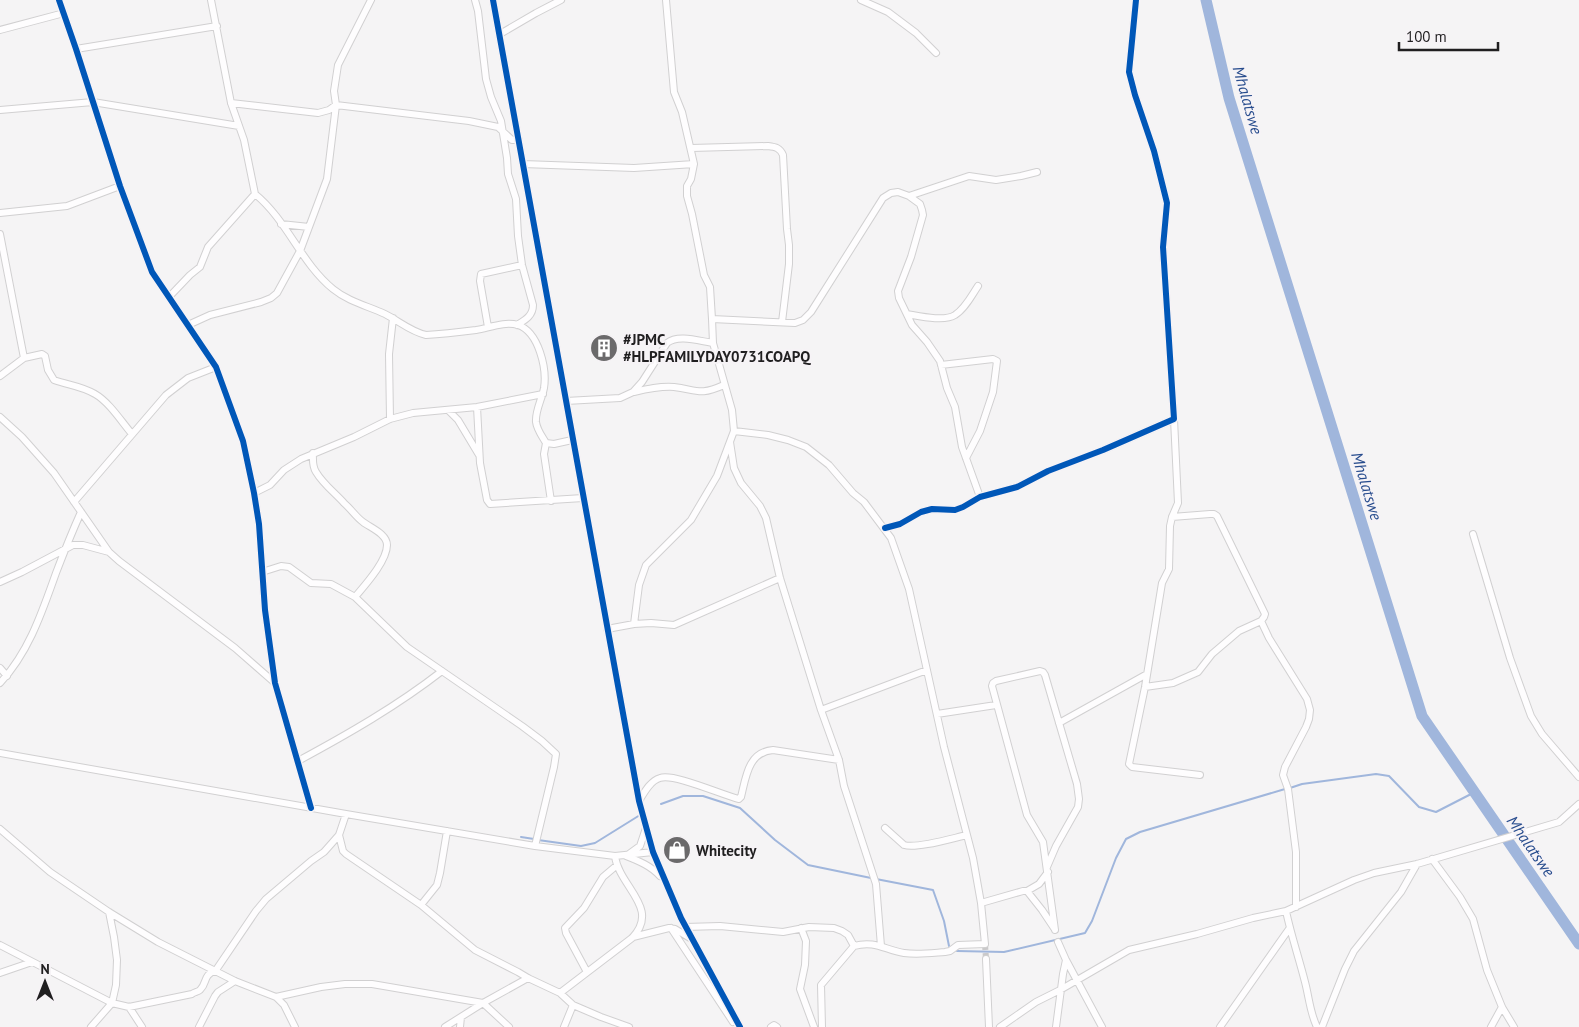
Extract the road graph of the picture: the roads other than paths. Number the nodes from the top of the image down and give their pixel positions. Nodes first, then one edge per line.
1 (59, 0) edge
2 (371, 0) edge
3 (475, 0) edge
4 (494, 0) edge
5 (562, 0) edge
6 (666, 0) edge
7 (861, 0) edge
8 (1136, 0) edge
9 (213, 2) edge
10 (64, 13) junction
11 (217, 26) junction
12 (0, 30) edge
13 (500, 34) junction
14 (76, 49) junction
15 (936, 53) dead end
16 (93, 102) junction
17 (231, 103) junction
18 (336, 105) junction
19 (0, 110) edge
20 (239, 126) junction
21 (503, 131) junction
22 (519, 140) junction
23 (691, 148) junction
24 (523, 164) junction
25 (694, 164) junction
26 (1037, 172) dead end
27 (120, 186) junction
28 (255, 194) junction
29 (909, 196) junction
30 (0, 213) edge
31 (281, 224) junction
32 (309, 226) junction
33 (0, 234) edge
34 (300, 251) junction
35 (522, 264) junction
36 (978, 286) dead end
37 (169, 297) junction
38 (907, 314) junction
39 (393, 318) junction
40 (712, 319) junction
41 (782, 322) junction
42 (188, 325) junction
43 (517, 325) junction
44 (488, 327) junction
45 (713, 342) junction
46 (24, 358) junction
47 (941, 365) junction
48 (216, 368) junction
49 (0, 376) edge
50 (724, 385) junction
51 (633, 392) junction
52 (543, 394) junction
53 (566, 401) junction
54 (477, 407) junction
55 (449, 411) junction
56 (0, 417) edge
57 (390, 419) junction
58 (1174, 419) junction
59 (734, 431) junction
60 (132, 434) junction
61 (572, 440) junction
62 (730, 441) junction
63 (546, 442) junction
64 (312, 453) junction
65 (480, 457) junction
66 (966, 458) junction
67 (254, 493) junction
68 (980, 497) junction
69 (583, 498) junction
70 (551, 501) junction
71 (74, 502) junction
72 (81, 512) junction
73 (1172, 517) junction
74 (885, 528) junction
75 (1474, 534) dead end
76 (65, 550) junction
77 (109, 552) junction
78 (262, 572) junction
79 (780, 578) junction
80 (0, 582) edge
81 (356, 597) junction
82 (1261, 621) junction
83 (634, 624) junction
84 (607, 629) junction
85 (0, 668) edge
86 (927, 670) junction
87 (442, 671) junction
88 (1146, 674) junction
89 (7, 676) junction
90 (0, 683) edge
91 (275, 683) junction
92 (1145, 687) junction
93 (996, 705) junction
94 (821, 710) junction
95 (937, 714) junction
96 (1059, 723) junction
97 (0, 752) edge
98 (839, 760) junction
99 (298, 761) junction
100 (1200, 775) dead end
101 (1579, 777) edge
102 (639, 801) junction
103 (1579, 804) edge
104 (311, 808) junction
105 (346, 814) junction
106 (646, 827) junction
107 (885, 828) dead end
108 (447, 831) junction
109 (1, 832) edge
110 (339, 835) junction
111 (967, 835) junction
112 (535, 846) junction
113 (343, 851) junction
114 (324, 852) junction
115 (653, 852) junction
116 (615, 856) junction
117 (625, 856) junction
118 (1432, 859) junction
119 (1417, 864) junction
120 (616, 866) junction
121 (1048, 870) junction
122 (664, 880) junction
123 (1027, 891) junction
124 (981, 903) junction
125 (420, 905) junction
126 (1296, 907) junction
127 (1286, 911) junction
128 (109, 912) junction
129 (686, 927) junction
130 (671, 928) junction
131 (801, 928) junction
132 (1289, 929) junction
133 (632, 938) junction
134 (691, 938) junction
135 (1058, 942) dead end
136 (0, 945) edge
137 (854, 946) junction
138 (881, 946) junction
139 (986, 959) tunnel mouth
140 (1066, 960) junction
141 (32, 962) junction
142 (216, 970) junction
143 (587, 972) junction
144 (0, 973) edge
145 (528, 978) junction
146 (1076, 980) junction
147 (235, 981) junction
148 (1060, 990) junction
149 (560, 993) junction
150 (276, 996) junction
151 (112, 1003) junction
152 (483, 1003) junction
153 (573, 1004) junction
154 (129, 1007) junction
155 (1502, 1007) junction
156 (461, 1016) junction
157 (91, 1027) edge
158 (142, 1027) edge
159 (199, 1027) edge
160 (294, 1027) edge
161 (445, 1027) edge
162 (460, 1027) edge
163 (508, 1027) edge
164 (564, 1027) edge
165 (629, 1027) edge
166 (738, 1027) edge
167 (771, 1027) edge
168 (777, 1027) edge
169 (814, 1027) edge
170 (822, 1027) edge
171 (989, 1027) edge
172 (1000, 1027) edge
173 (1056, 1027) edge
174 (1102, 1027) edge
175 (1220, 1027) edge
176 (1317, 1027) edge
177 (1322, 1027) edge
178 (1491, 1027) edge
179 (1514, 1027) edge

1 - 10 street
2 - 18 street
3 - 21 street
4 - 13 street
5 - 13 street
6 - 23 street
7 - 15 street
8 - 58 street
9 - 11 street
10 - 12 street
10 - 14 street
11 - 14 street
11 - 17 street
13 - 22 street
14 - 16 street
16 - 19 street
16 - 20 street
16 - 27 street
17 - 18 street
17 - 20 street
18 - 21 street
18 - 32 street
20 - 28 street
21 - 22 street
21 - 35 street
22 - 24 street
23 - 25 street
23 - 41 street
24 - 25 street
24 - 53 street
25 - 40 street
26 - 29 street
27 - 30 street
27 - 37 street
28 - 31 street
28 - 37 street
29 - 38 street
29 - 41 street
31 - 32 street
31 - 34 street
32 - 34 street
33 - 46 street
34 - 39 street
34 - 42 street
35 - 43 street
35 - 44 street
36 - 38 street
37 - 42 street
38 - 47 street
39 - 44 street
39 - 57 street
40 - 41 street
40 - 45 street
42 - 48 street
43 - 44 street
43 - 52 street
45 - 50 street
45 - 51 street
46 - 49 street
46 - 60 street
47 - 66 street
47 - 66 street
48 - 60 street
48 - 67 street
50 - 51 street
50 - 59 street
51 - 53 street
52 - 54 street
52 - 63 street
53 - 61 street
54 - 55 street
54 - 65 street
55 - 57 street
55 - 65 street
56 - 71 street
57 - 64 street
58 - 68 street
58 - 73 street
59 - 62 street
59 - 74 street
60 - 71 street
61 - 63 street
61 - 69 street
62 - 79 street
62 - 83 street
63 - 70 street
64 - 67 street
64 - 81 street
65 - 70 street
66 - 68 street
67 - 78 street
68 - 74 street
69 - 70 street
69 - 84 street
71 - 72 street
72 - 76 street
72 - 77 street
73 - 82 street
73 - 88 street
74 - 86 street
75 - 101 street
76 - 77 street
76 - 80 street
76 - 89 street
77 - 91 street
78 - 81 street
78 - 91 street
79 - 83 street
79 - 94 street
81 - 87 street
82 - 92 street
82 - 126 street
83 - 84 street
84 - 102 street
85 - 89 street
86 - 94 street
86 - 95 street
87 - 99 street
87 - 112 street
88 - 92 street
88 - 96 street
89 - 90 street
91 - 99 street
92 - 100 street
93 - 95 street
93 - 96 street
93 - 121 street
94 - 98 street
95 - 111 street
96 - 121 street
97 - 104 street
98 - 102 street
98 - 138 street
99 - 104 street
102 - 106 street
103 - 118 street
104 - 105 street
105 - 108 street
105 - 110 street
106 - 115 street
106 - 117 street
107 - 111 street
108 - 112 street
108 - 125 street
109 - 128 street
110 - 113 street
110 - 114 street
111 - 124 street
112 - 116 street
113 - 114 street
113 - 125 street
114 - 142 street
115 - 117 street
115 - 122 street
116 - 117 street
116 - 120 street
117 - 122 street
118 - 119 street
118 - 155 street
119 - 126 street
119 - 177 street
120 - 133 street
120 - 143 street
121 - 123 street
121 - 123 street
122 - 129 street
123 - 124 street
124 - 138 street
125 - 145 street
126 - 127 street
127 - 132 street
127 - 146 street
128 - 142 street
128 - 151 street
129 - 131 street
129 - 134 street
130 - 133 street
130 - 134 street
130 - 166 street
131 - 137 street
131 - 169 street
132 - 175 street
132 - 176 street
133 - 143 street
134 - 166 street
135 - 140 street
136 - 141 street
137 - 138 street
137 - 170 street
139 - 171 street
140 - 146 street
140 - 148 street
141 - 144 street
141 - 151 street
142 - 147 street
142 - 154 street
143 - 149 street
145 - 149 street
145 - 152 street
146 - 148 street
146 - 174 street
147 - 150 street
147 - 159 street
148 - 172 street
148 - 173 street
149 - 153 street
150 - 152 street
150 - 160 street
151 - 154 street
151 - 157 street
152 - 156 street
152 - 163 street
153 - 164 street
153 - 165 street
154 - 158 street
155 - 178 street
155 - 179 street
156 - 161 street
156 - 162 street
167 - 168 street

